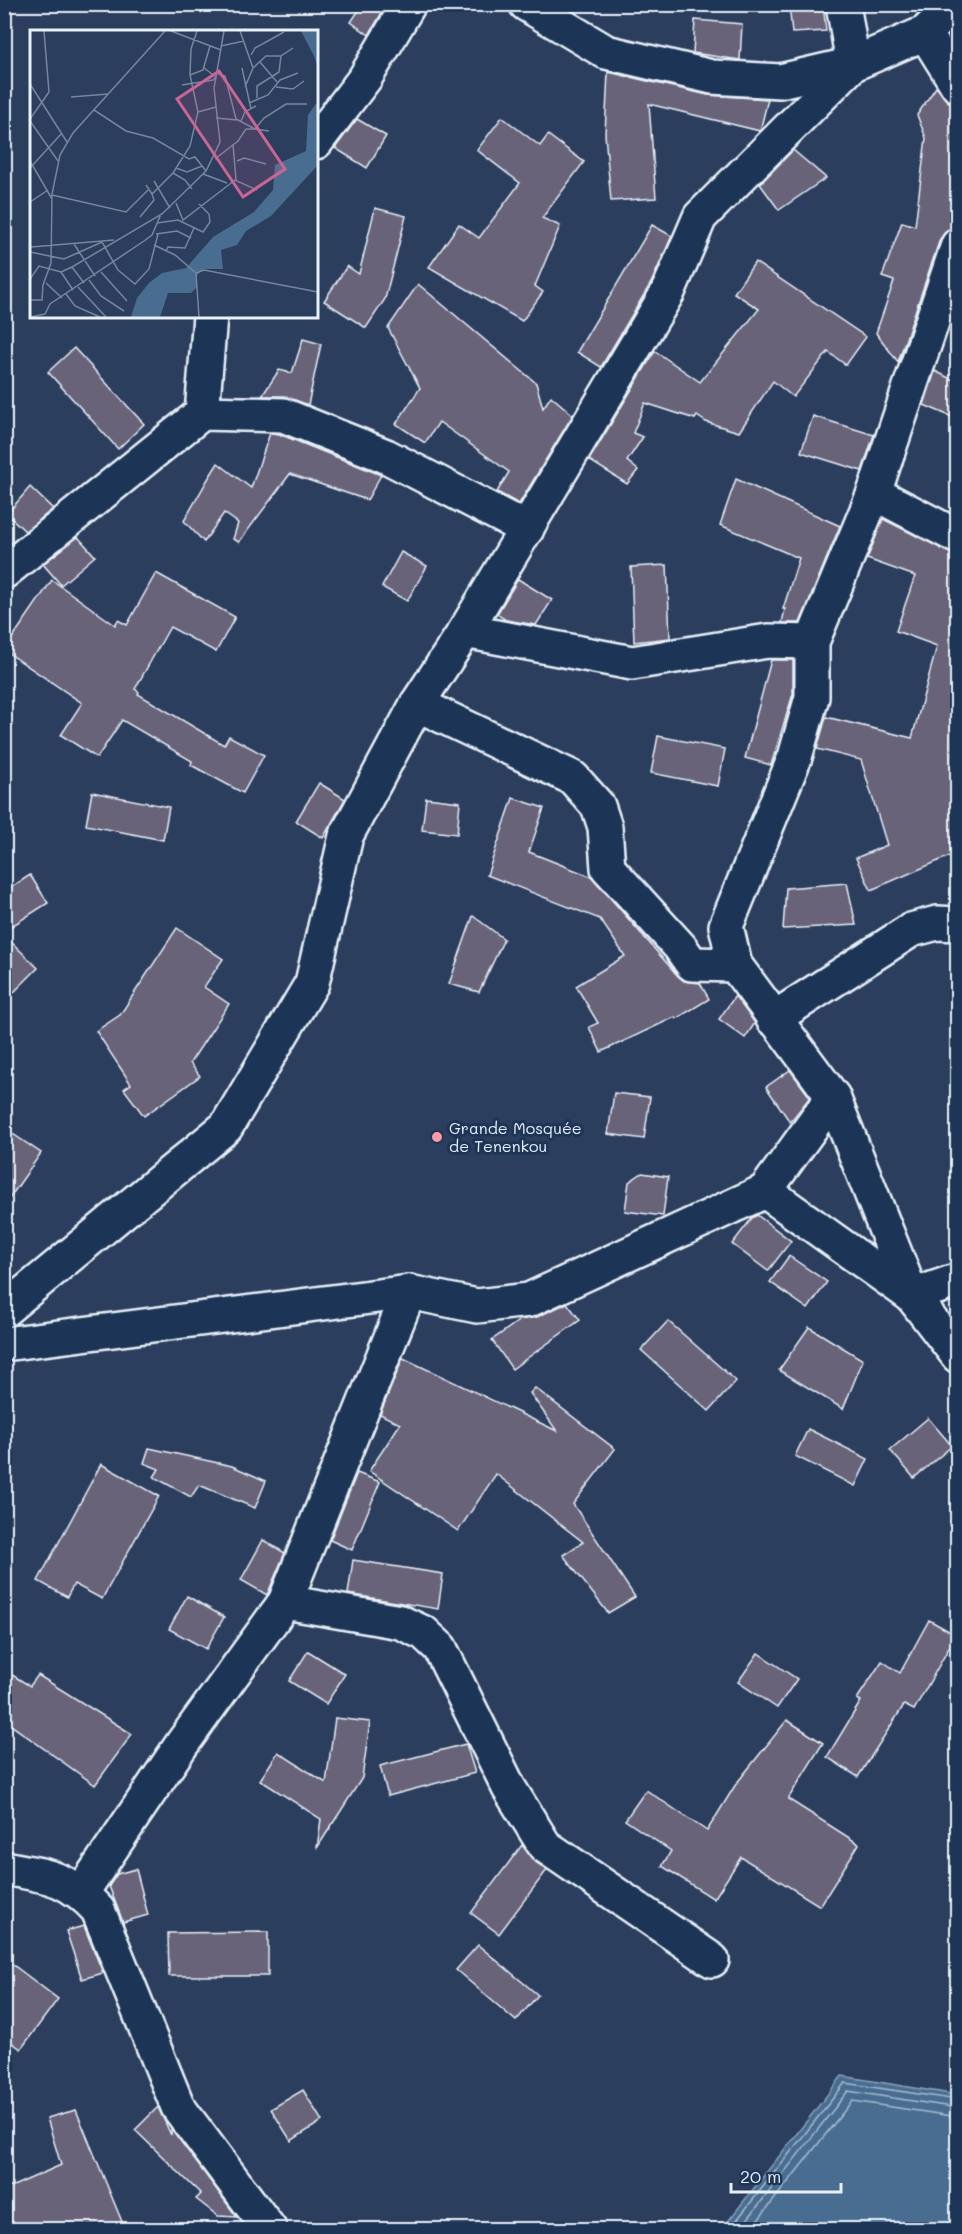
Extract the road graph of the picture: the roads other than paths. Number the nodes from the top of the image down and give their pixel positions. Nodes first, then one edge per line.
1 (409, 4) edge
2 (526, 4) edge
3 (843, 4) edge
4 (955, 4) edge
5 (925, 33) junction
6 (854, 64) junction
7 (957, 86) edge
8 (318, 139) edge
9 (957, 245) edge
10 (210, 318) edge
11 (202, 413) junction
12 (874, 493) junction
13 (527, 529) junction
14 (957, 537) edge
15 (4, 572) edge
16 (465, 631) junction
17 (812, 642) junction
18 (417, 704) junction
19 (957, 924) edge
20 (735, 965) junction
21 (773, 1019) junction
22 (833, 1097) junction
23 (765, 1191) junction
24 (957, 1280) edge
25 (409, 1292) junction
26 (912, 1296) junction
27 (4, 1310) edge
28 (4, 1344) edge
29 (957, 1356) edge
30 (285, 1602) junction
31 (4, 1868) edge
32 (82, 1892) junction
33 (712, 1960) dead end
34 (270, 2229) edge

1 - 8 street
2 - 6 street
3 - 6 street
4 - 5 street
5 - 6 street
5 - 7 street
6 - 13 street
9 - 12 street
10 - 11 street
11 - 13 street
11 - 15 street
12 - 14 street
12 - 17 street
13 - 16 street
16 - 17 street
16 - 18 street
17 - 20 street
18 - 20 street
18 - 27 street
19 - 21 street
20 - 21 street
21 - 22 street
22 - 23 street
22 - 26 street
23 - 25 street
23 - 26 street
24 - 26 street
25 - 28 street
25 - 30 street
26 - 29 street
30 - 32 street
30 - 33 street
31 - 32 street
32 - 34 street

